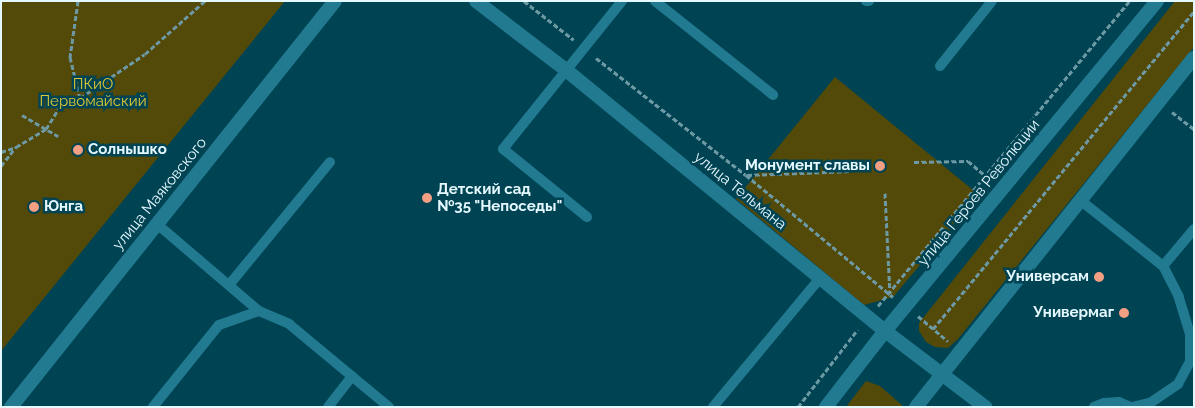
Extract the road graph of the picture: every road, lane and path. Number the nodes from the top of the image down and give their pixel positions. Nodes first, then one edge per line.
1 (78, 1) edge
2 (206, 1) edge
3 (335, 1) edge
4 (476, 1) edge
5 (524, 1) edge
6 (622, 1) edge
7 (655, 1) edge
8 (992, 1) edge
9 (1129, 1) edge
10 (1157, 1) edge
11 (1194, 10) edge
12 (584, 48) junction
13 (1194, 58) edge
14 (940, 66) dead end
15 (566, 70) junction
16 (773, 95) dead end
17 (80, 98) junction
18 (1171, 112) dead end
19 (22, 115) dead end
20 (46, 129) junction
21 (1194, 129) edge
22 (58, 136) dead end
23 (16, 147) junction
24 (1, 152) edge
25 (330, 162) dead end
26 (914, 162) dead end
27 (1, 166) edge
28 (852, 171) dead end
29 (746, 175) junction
30 (986, 176) junction
31 (885, 193) dead end
32 (1080, 200) junction
33 (587, 217) dead end
34 (157, 224) junction
35 (1194, 229) edge
36 (1163, 266) junction
37 (820, 278) junction
38 (229, 285) junction
39 (890, 294) junction
40 (906, 308) junction
41 (258, 311) junction
42 (867, 316) junction
43 (933, 329) junction
44 (885, 331) junction
45 (960, 351) junction
46 (942, 374) junction
47 (352, 376) junction
48 (377, 403) edge
49 (11, 407) edge
50 (153, 407) edge
51 (328, 407) edge
52 (389, 407) edge
53 (713, 407) edge
54 (798, 407) edge
55 (826, 407) edge
56 (916, 407) edge
57 (985, 407) edge
58 (1094, 407) edge
59 (1131, 407) edge

1 - 17 path
2 - 17 path
3 - 34 street, улица Маяковского
4 - 15 street, улица Тельмана
5 - 12 path
6 - 12 lane
7 - 16 lane
8 - 14 lane
9 - 30 path
10 - 40 street, улица Героев Революции
11 - 43 path
12 - 15 lane
12 - 29 path
13 - 32 street
15 - 33 lane
15 - 37 street, улица Тельмана
17 - 20 path
18 - 21 path
19 - 20 path
20 - 22 path
20 - 23 path
23 - 24 path
23 - 27 path
25 - 38 lane
26 - 30 path
28 - 29 path
29 - 39 path
30 - 39 path
31 - 39 path
32 - 36 lane
32 - 45 street
34 - 38 lane
34 - 49 street, улица Маяковского
35 - 36 lane
36 - 59 lane
37 - 42 street, улица Тельмана
37 - 53 lane
38 - 41 lane
39 - 40 path
39 - 42 path
40 - 43 path
40 - 44 street, улица Героев Революции
41 - 47 lane
41 - 50 lane
42 - 44 street, улица Тельмана
42 - 54 path
43 - 45 path
44 - 46 street, улица Тельмана
44 - 55 street, улица Героев Революции
45 - 46 street
46 - 56 street
46 - 57 street, улица Тельмана
47 - 48 lane
47 - 51 lane
48 - 52 lane
58 - 59 lane

